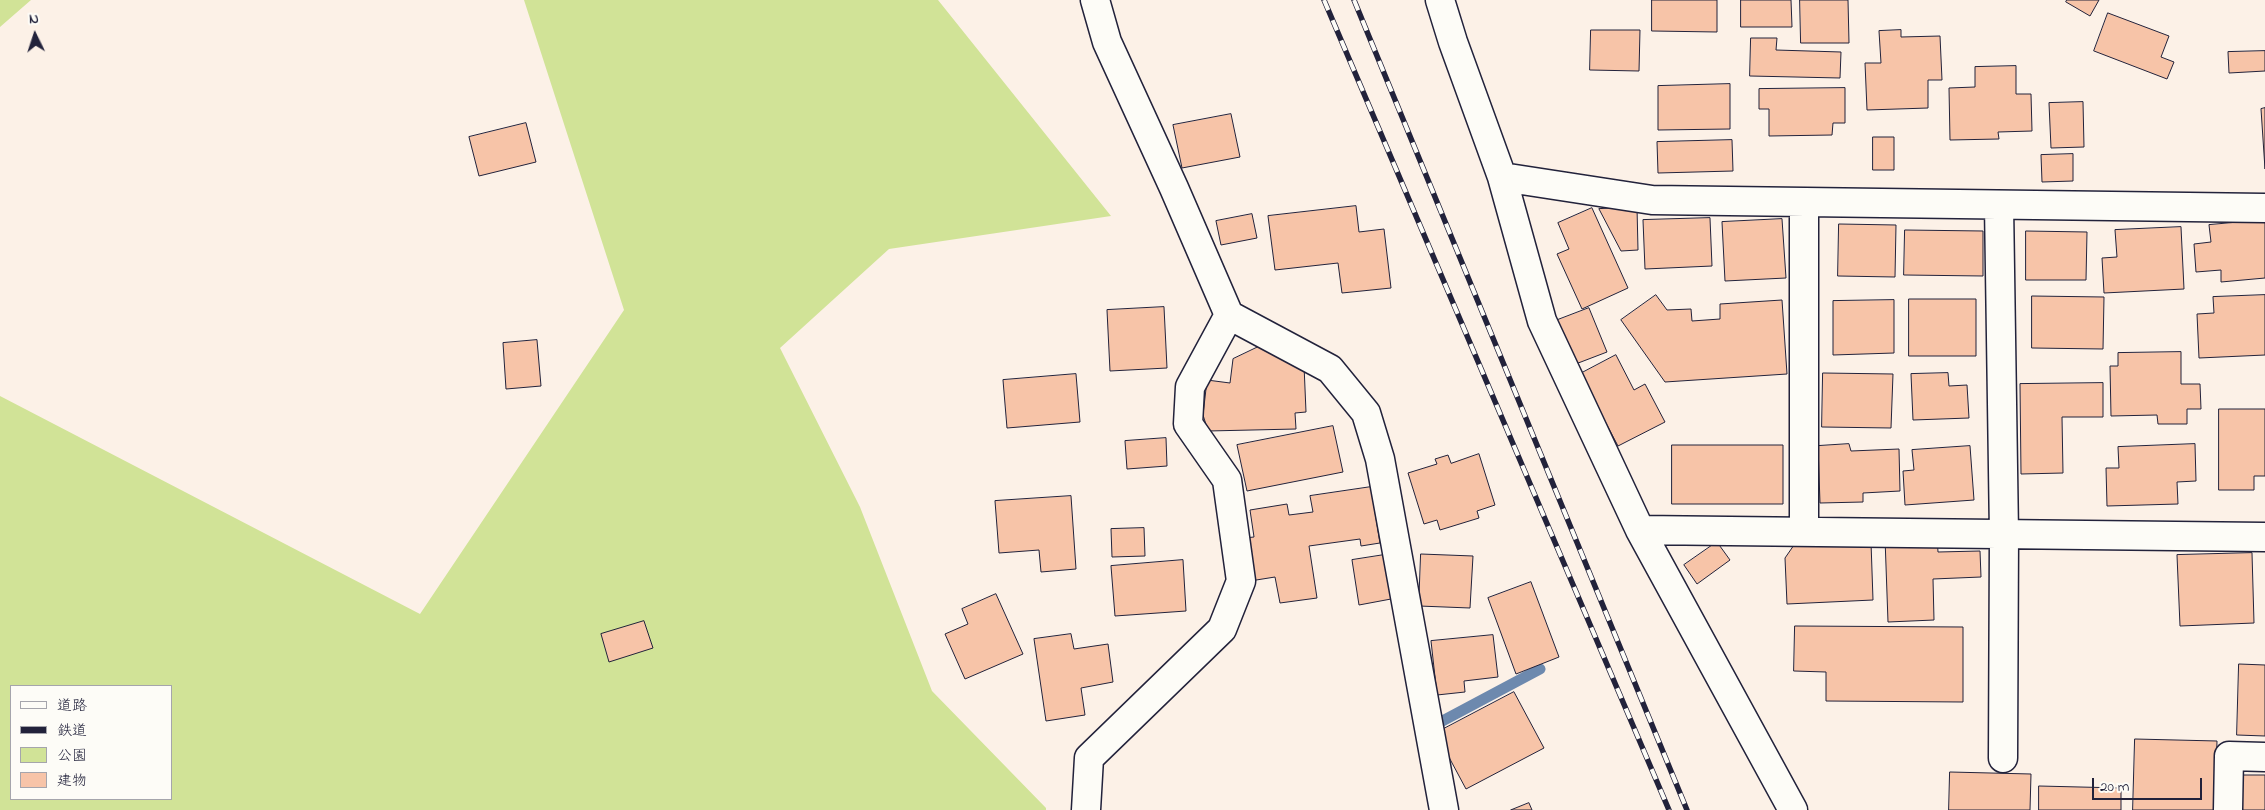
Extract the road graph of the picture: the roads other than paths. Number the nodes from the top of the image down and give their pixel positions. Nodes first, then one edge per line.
1 (1095, 0) edge
2 (1440, 0) edge
3 (1502, 177) junction
4 (1804, 202) junction
5 (1999, 205) junction
6 (2265, 208) edge
7 (1229, 315) junction
8 (1640, 530) junction
9 (1804, 532) junction
10 (2004, 534) junction
11 (2265, 537) edge
12 (2265, 757) edge
13 (2003, 758) dead end
14 (1086, 810) edge
15 (1444, 810) edge
16 (1794, 810) edge
17 (2228, 810) edge

1 - 7 street
2 - 3 street
3 - 4 street
3 - 8 street
4 - 5 street
4 - 9 street
5 - 6 street
5 - 10 street
7 - 14 street
7 - 15 street
8 - 9 street
8 - 16 street
9 - 10 street
10 - 11 street
10 - 13 street
12 - 17 street

